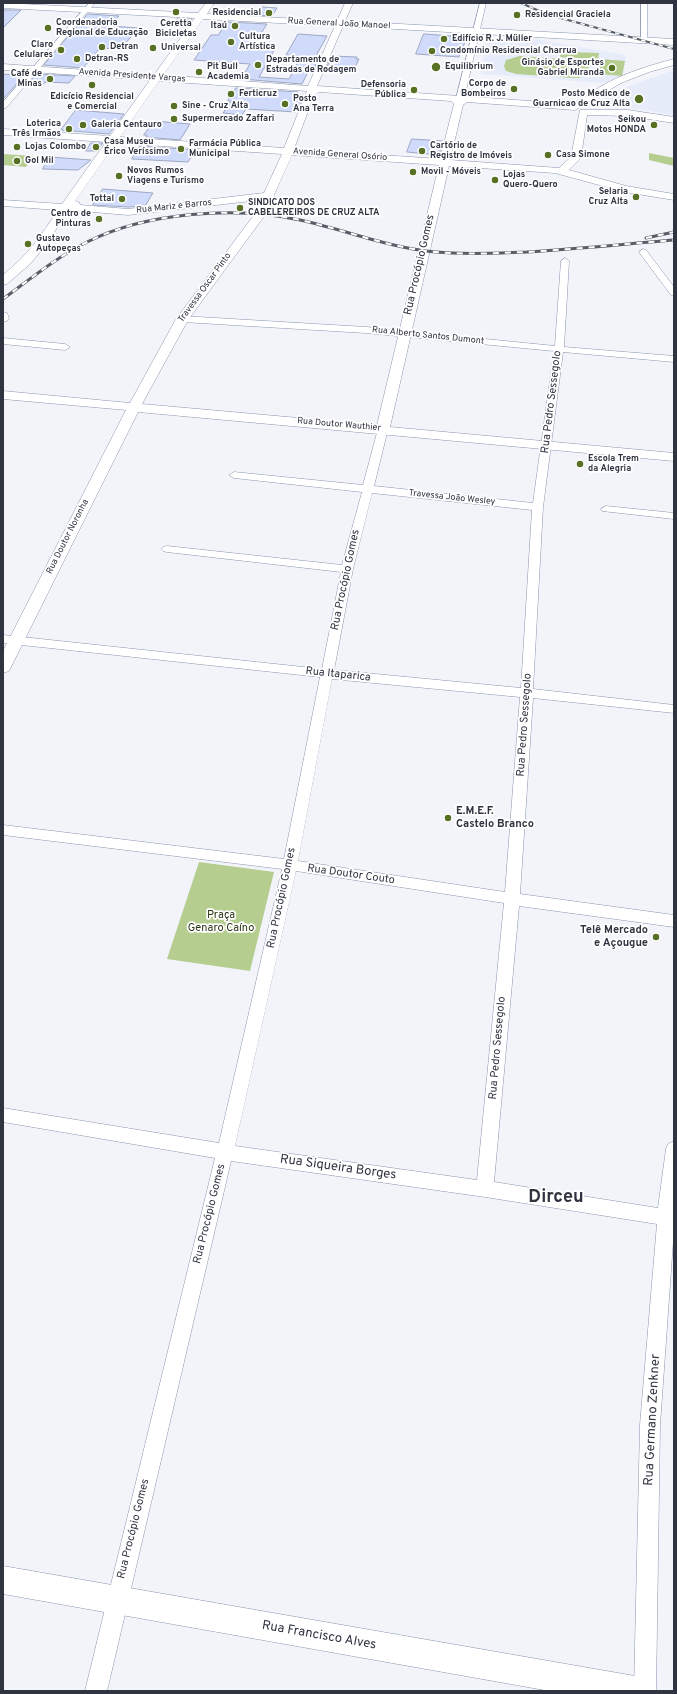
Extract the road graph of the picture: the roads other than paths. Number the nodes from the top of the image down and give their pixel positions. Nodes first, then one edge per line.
1 (210, 3) edge
2 (221, 3) edge
3 (349, 3) edge
4 (483, 3) edge
5 (644, 3) edge
6 (3, 6) edge
7 (89, 6) edge
8 (206, 17) junction
9 (340, 24) junction
10 (476, 31) junction
11 (644, 40) junction
12 (674, 42) edge
13 (674, 62) edge
14 (3, 67) edge
15 (674, 68) edge
16 (32, 71) junction
17 (3, 72) edge
18 (620, 81) junction
19 (162, 82) junction
20 (311, 91) junction
21 (459, 101) junction
22 (3, 106) edge
23 (578, 109) junction
24 (674, 120) edge
25 (3, 128) edge
26 (3, 132) edge
27 (123, 139) junction
28 (568, 142) dead end
29 (289, 150) junction
30 (444, 160) junction
31 (564, 166) junction
32 (669, 194) edge
33 (87, 196) dead end
34 (269, 196) junction
35 (3, 203) edge
36 (65, 207) junction
37 (79, 208) junction
38 (72, 219) dead end
39 (643, 252) dead end
40 (565, 261) dead end
41 (3, 281) edge
42 (673, 291) edge
43 (182, 319) junction
44 (404, 335) junction
45 (3, 341) edge
46 (65, 347) dead end
47 (559, 349) junction
48 (674, 359) edge
49 (3, 395) edge
50 (134, 407) junction
51 (383, 429) junction
52 (547, 445) junction
53 (674, 457) edge
54 (234, 475) dead end
55 (367, 489) junction
56 (538, 507) junction
57 (606, 509) dead end
58 (674, 516) edge
59 (167, 549) dead end
60 (347, 569) junction
61 (9, 640) edge
62 (3, 667) edge
63 (327, 674) junction
64 (527, 693) junction
65 (674, 710) edge
66 (3, 830) edge
67 (290, 866) junction
68 (512, 899) junction
69 (674, 921) edge
70 (3, 1115) edge
71 (674, 1149) edge
72 (225, 1152) junction
73 (485, 1190) junction
74 (670, 1219) edge
75 (3, 1580) edge
76 (117, 1601) junction
77 (96, 1691) edge
78 (635, 1691) edge
79 (645, 1691) edge

1 - 8 main road
2 - 8 main road
3 - 9 main road, Travessa Oscar Pinto
4 - 10 street, Rua Procópio Gomes
5 - 11 street
6 - 7 main road, Rua General João Manoel
7 - 8 main road, Rua General João Manoel
7 - 16 street
8 - 9 main road, Rua General João Manoel
8 - 19 main road
8 - 19 main road
9 - 10 main road, Rua General João Manoel
9 - 20 main road, Travessa Oscar Pinto
10 - 11 main road, Rua General João Manoel
10 - 21 street, Rua Procópio Gomes
11 - 12 main road, Rua General João Manoel
13 - 18 main road
14 - 16 main road, Avenida Presidente Vargas
15 - 18 main road
16 - 17 main road, Avenida Presidente Vargas
16 - 19 main road, Avenida Presidente Vargas
16 - 22 street
18 - 23 main road
19 - 20 main road, Avenida Presidente Vargas
19 - 27 main road
20 - 21 main road, Avenida Presidente Vargas
20 - 29 main road, Travessa Oscar Pinto
21 - 23 main road, Avenida Presidente Vargas
21 - 30 main road, Rua Procópio Gomes
23 - 24 main road, Avenida Presidente Vargas
23 - 31 main road
25 - 27 main road, Avenida General Osório
26 - 27 main road, Avenida General Osório
27 - 29 main road, Avenida General Osório
27 - 36 main road
28 - 31 main road
29 - 30 main road, Avenida General Osório
29 - 34 main road, Travessa Oscar Pinto
30 - 31 main road, Avenida General Osório
30 - 44 main road, Rua Procópio Gomes
31 - 32 main road, Avenida General Osório
33 - 37 main road
34 - 37 main road, Rua Mariz e Barros
34 - 43 main road, Travessa Oscar Pinto
35 - 36 main road, Rua Mariz e Barros
36 - 37 main road, Rua Mariz e Barros
36 - 41 main road
37 - 38 main road
39 - 42 street
40 - 47 street, Rua Pedro Sessegolo
43 - 44 street, Rua Alberto Santos Dumont
43 - 50 main road, Travessa Oscar Pinto
44 - 47 street, Rua Alberto Santos Dumont
44 - 51 main road, Rua Procópio Gomes
45 - 46 street
47 - 48 street, Rua Alberto Santos Dumont
47 - 52 street, Rua Pedro Sessegolo
49 - 50 main road, Rua Doutor Wauthier
50 - 51 main road, Rua Doutor Wauthier
50 - 61 main road, Rua Doutor Noronha
51 - 52 main road, Rua Doutor Wauthier
51 - 55 street, Rua Procópio Gomes
52 - 53 main road, Rua Doutor Wauthier
52 - 56 street, Rua Pedro Sessegolo
54 - 55 street, Travessa João Wesley
55 - 56 street, Travessa João Wesley
55 - 60 street, Rua Procópio Gomes
56 - 64 street, Rua Pedro Sessegolo
57 - 58 street
59 - 60 street
60 - 63 street, Rua Procópio Gomes
61 - 62 main road, Rua Doutor Noronha
61 - 63 street, Rua Itaparica
63 - 64 street, Rua Itaparica
63 - 67 street, Rua Procópio Gomes
64 - 65 street, Rua Itaparica
64 - 68 street, Rua Pedro Sessegolo
66 - 67 street, Rua Doutor Couto
67 - 68 street, Rua Doutor Couto
67 - 72 street, Rua Procópio Gomes
68 - 69 street, Rua Doutor Couto
68 - 73 street, Rua Pedro Sessegolo
70 - 72 street, Rua Siqueira Borges
71 - 74 street, Rua Germano Zenkner
72 - 73 street, Rua Siqueira Borges
72 - 76 street, Rua Procópio Gomes
73 - 74 street, Rua Siqueira Borges
74 - 79 street, Rua Germano Zenkner
75 - 76 main road, Rua Francisco Alves
76 - 77 street, Rua Procópio Gomes
76 - 78 main road, Rua Francisco Alves

